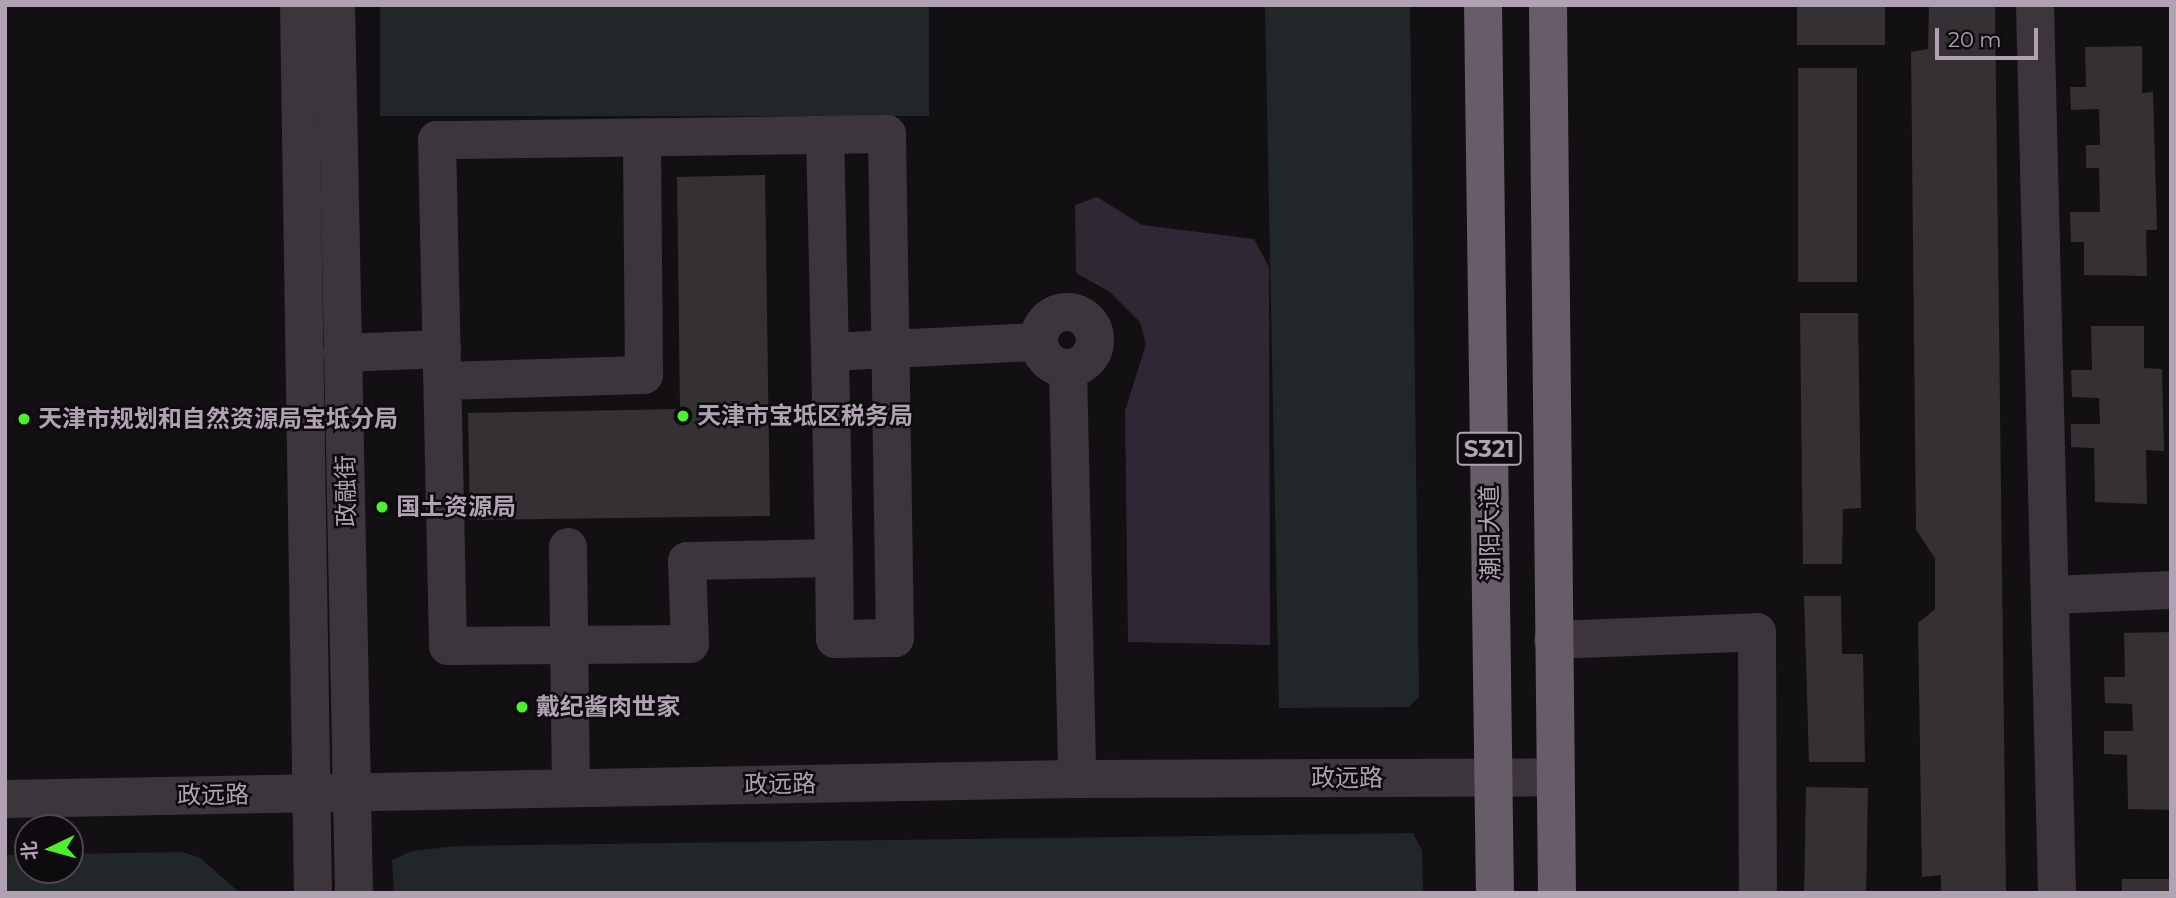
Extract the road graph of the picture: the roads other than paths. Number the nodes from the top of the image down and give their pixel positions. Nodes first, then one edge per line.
1 (299, 5) edge
2 (336, 5) edge
3 (1483, 5) edge
4 (1548, 5) edge
5 (2035, 5) edge
6 (825, 135) junction
7 (642, 137) junction
8 (1038, 342) junction
9 (891, 349) junction
10 (342, 352) junction
11 (830, 352) junction
12 (442, 365) junction
13 (1068, 369) junction
14 (568, 547) dead end
15 (834, 558) junction
16 (2171, 590) edge
17 (2051, 595) junction
18 (1553, 640) junction
19 (568, 645) junction
20 (1554, 777) junction
21 (1493, 778) junction
22 (1077, 779) junction
23 (571, 787) junction
24 (353, 792) junction
25 (311, 793) junction
26 (5, 799) edge
27 (313, 893) edge
28 (354, 893) edge
29 (1496, 893) edge
30 (1556, 893) edge
31 (1758, 893) edge
32 (2057, 893) edge

1 - 25 street, 政融街
2 - 10 street, 政融街
3 - 21 highway, 潮阳大道 / S321
4 - 18 highway, S321
5 - 17 street
6 - 7 street
6 - 9 street
6 - 11 street
7 - 12 street
7 - 12 street
8 - 9 street
8 - 13 street
8 - 13 street
9 - 11 street
9 - 15 street
10 - 12 street
10 - 24 street, 政融街
11 - 15 street
12 - 19 street
13 - 22 street
14 - 19 street
15 - 19 street
16 - 17 street
17 - 32 street
18 - 20 highway, S321
18 - 31 street
19 - 23 street
20 - 21 street, 政远路
20 - 30 highway, S321
21 - 22 street, 政远路
21 - 29 highway, 潮阳大道 / S321
22 - 23 street, 政远路
23 - 24 street, 政远路
24 - 25 street, 政远路
24 - 28 street, 政融街
25 - 26 street, 政远路
25 - 27 street, 政融街

